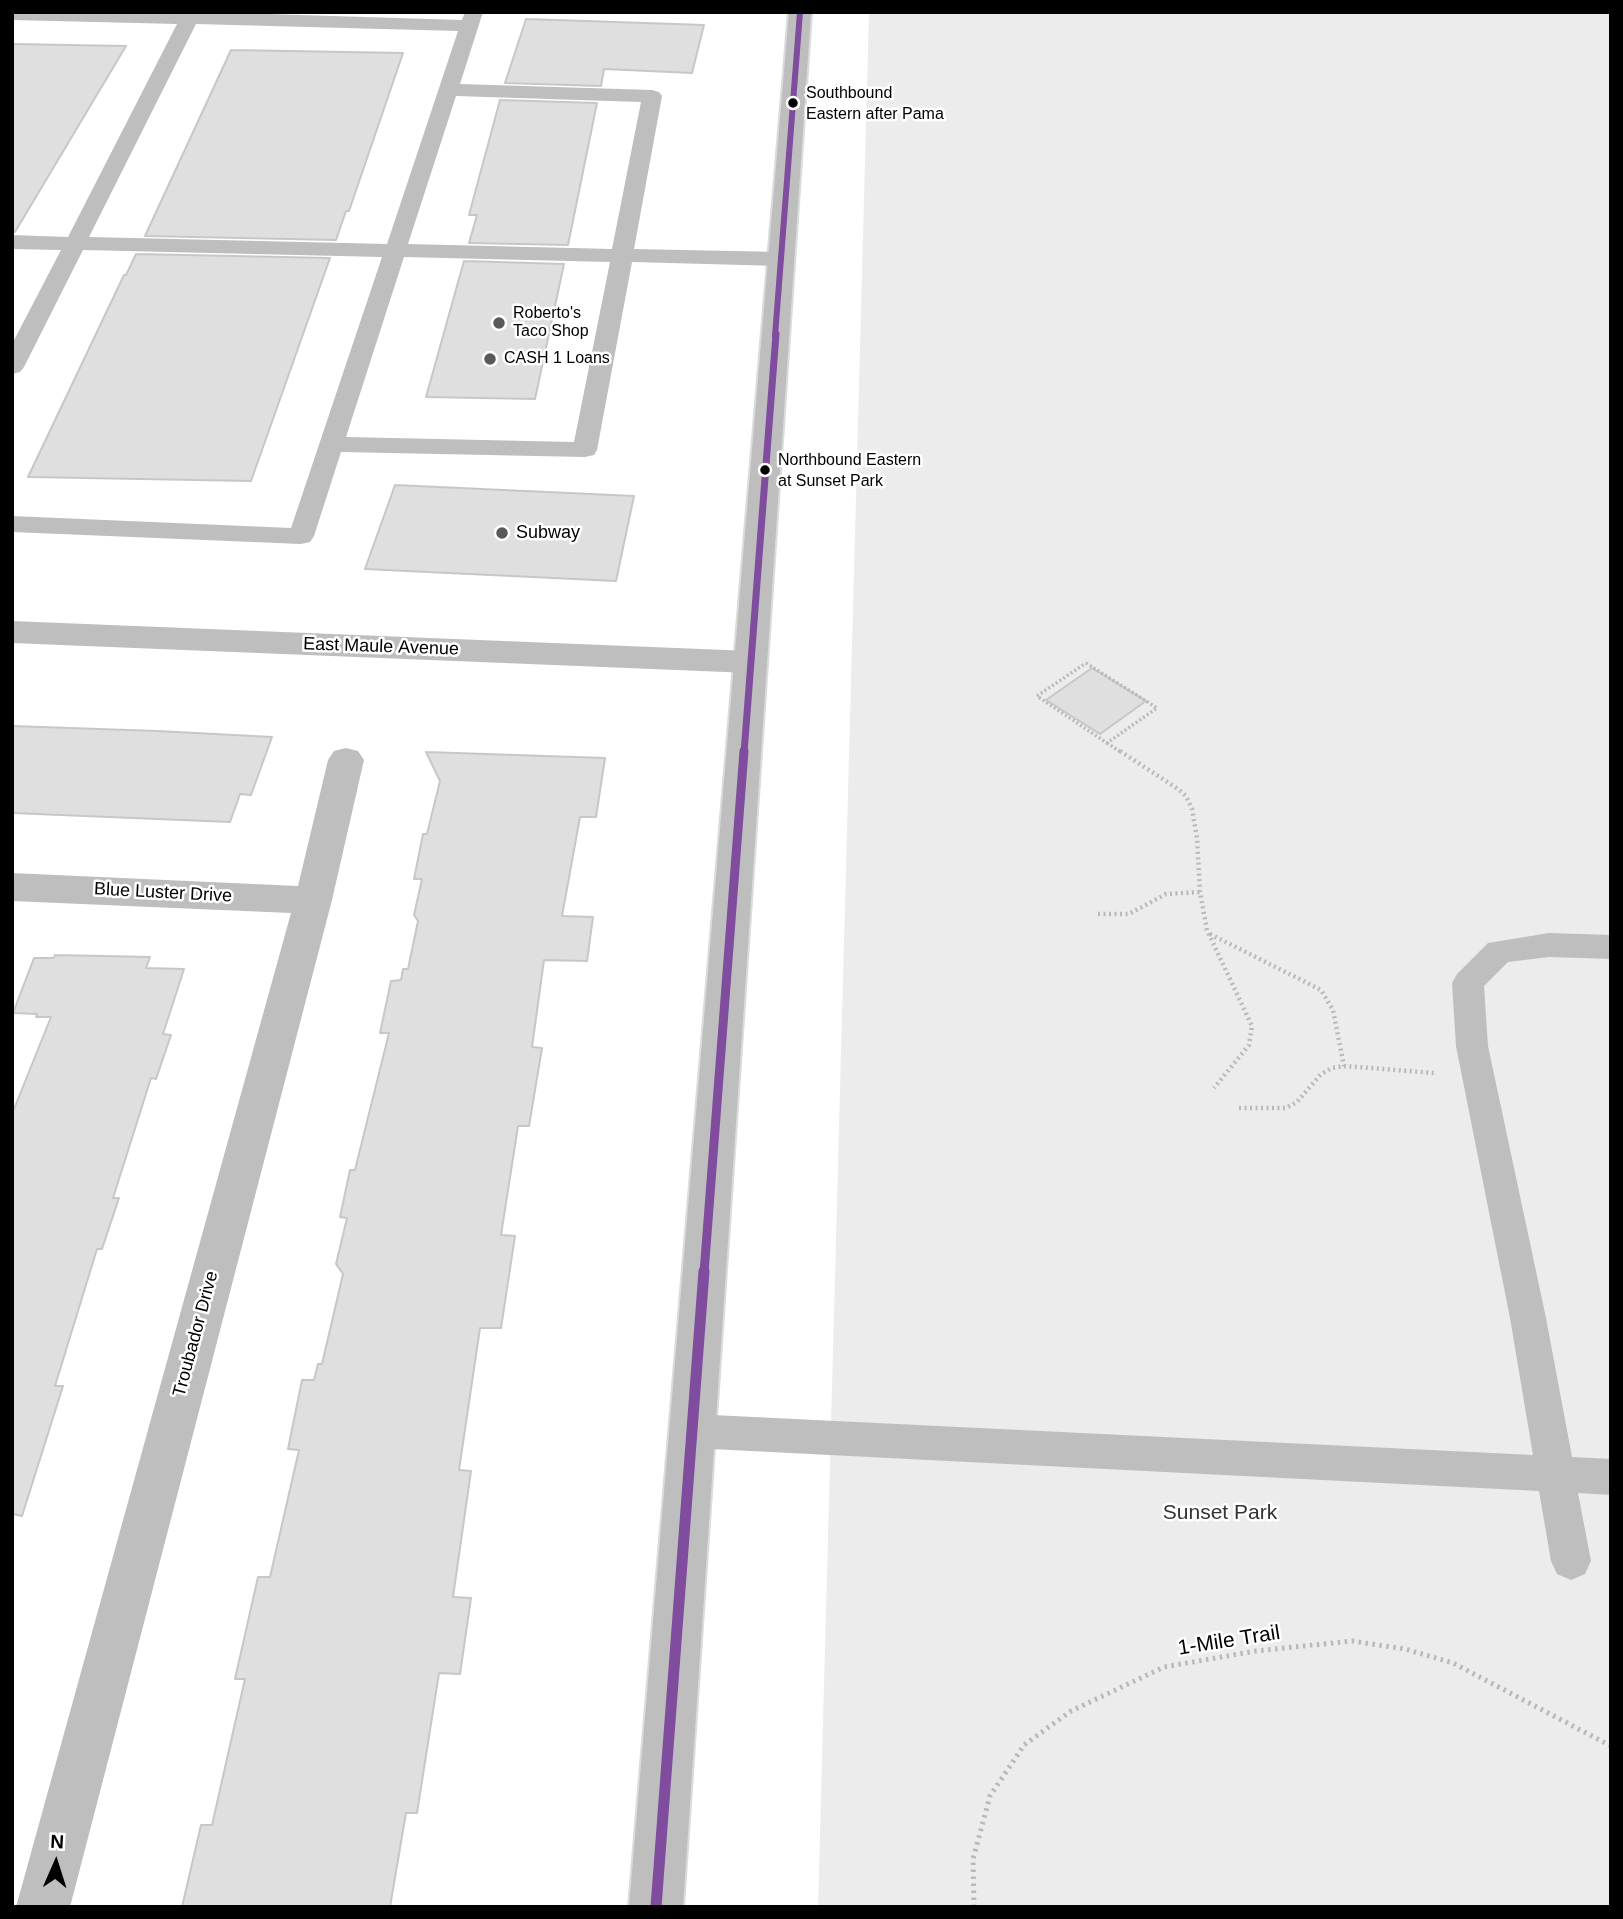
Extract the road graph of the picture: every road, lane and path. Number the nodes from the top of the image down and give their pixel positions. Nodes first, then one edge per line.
1 (800, 12) edge
2 (12, 14) edge
3 (192, 15) edge
4 (472, 19) edge
5 (448, 90) junction
6 (12, 242) edge
7 (74, 243) junction
8 (395, 249) junction
9 (622, 254) junction
10 (780, 259) junction
11 (12, 367) edge
12 (331, 444) junction
13 (12, 524) edge
14 (12, 632) edge
15 (750, 662) junction
16 (1107, 743) junction
17 (346, 760) dead end
18 (12, 887) edge
19 (1200, 892) junction
20 (313, 900) junction
21 (1098, 914) dead end
22 (1209, 934) junction
23 (1611, 947) edge
24 (1344, 1066) junction
25 (1478, 1076) junction
26 (1214, 1088) dead end
27 (1239, 1108) dead end
28 (692, 1431) junction
29 (1556, 1474) junction
30 (1611, 1477) edge
31 (1572, 1561) dead end
32 (1611, 1746) edge
33 (43, 1907) edge
34 (656, 1907) edge
35 (974, 1907) edge

1 - 10 main road
2 - 3 lane
3 - 4 lane
3 - 7 lane
4 - 5 lane
5 - 8 lane
5 - 9 lane
6 - 7 lane
7 - 8 lane
7 - 11 lane
8 - 9 lane
8 - 12 lane
9 - 10 lane
9 - 12 lane
10 - 15 main road
12 - 13 lane
14 - 15 main road, East Maule Avenue
15 - 28 main road
16 - 16 path
16 - 19 path
17 - 20 main road, Troubador Drive
18 - 20 main road, Blue Luster Drive
19 - 21 path
19 - 22 path
20 - 33 main road, Troubador Drive
22 - 24 path
22 - 26 path
23 - 25 lane
24 - 25 path
24 - 27 path
25 - 29 lane
28 - 29 lane
28 - 34 main road
29 - 30 lane
29 - 31 lane
32 - 35 path, 1-Mile Trail

